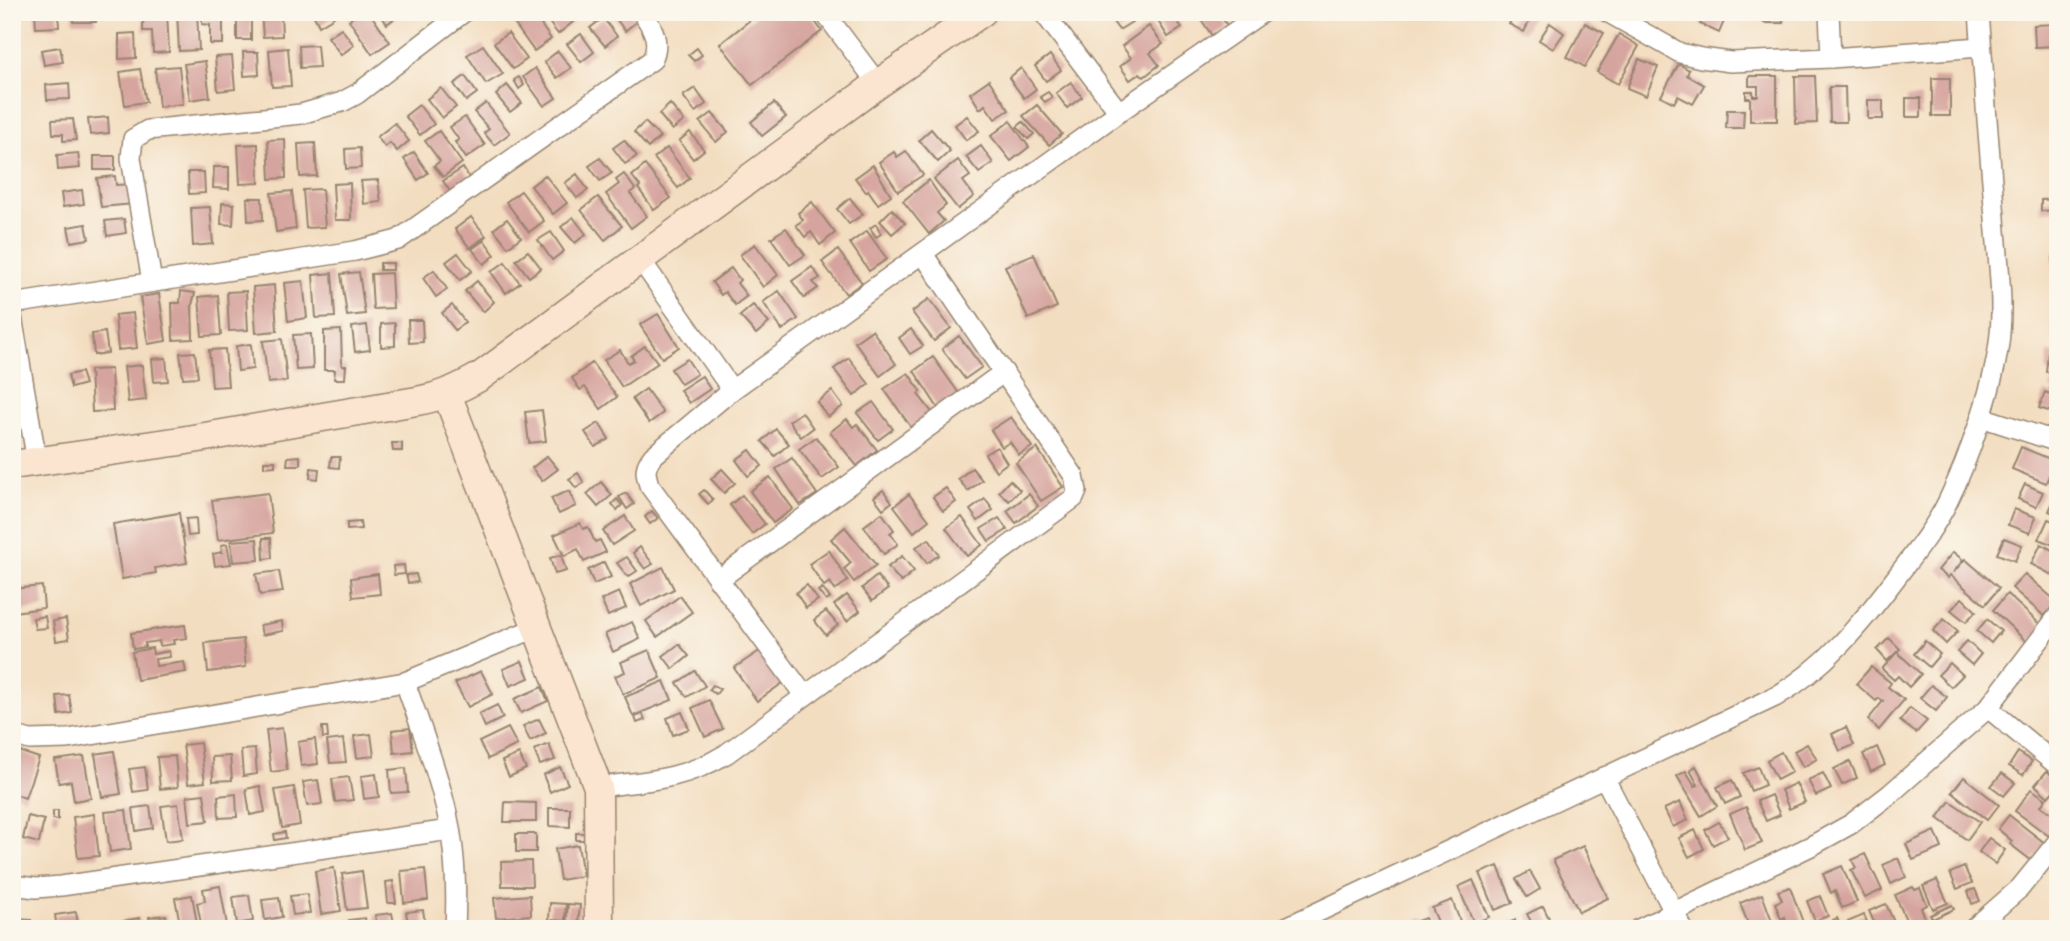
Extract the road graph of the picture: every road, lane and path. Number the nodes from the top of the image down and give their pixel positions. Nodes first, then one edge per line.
1 (464, 12) edge
2 (642, 12) edge
3 (824, 12) edge
4 (982, 12) edge
5 (1043, 12) edge
6 (1263, 12) edge
7 (1607, 12) edge
8 (1829, 12) edge
9 (1979, 12) edge
10 (1981, 47) junction
11 (1831, 58) junction
12 (878, 83) junction
13 (1119, 112) junction
14 (923, 254) junction
15 (640, 259) junction
16 (152, 282) junction
17 (12, 304) edge
18 (12, 316) edge
19 (1004, 372) junction
20 (732, 390) junction
21 (447, 394) junction
22 (1981, 417) junction
23 (2058, 442) edge
24 (24, 463) edge
25 (718, 580) junction
26 (2058, 616) edge
27 (538, 627) junction
28 (405, 682) junction
29 (804, 695) junction
30 (1988, 708) junction
31 (12, 735) edge
32 (2058, 766) edge
33 (1604, 777) junction
34 (598, 787) junction
35 (450, 830) junction
36 (2058, 841) edge
37 (12, 885) edge
38 (1679, 920) edge
39 (454, 929) edge
40 (598, 929) edge
41 (1282, 929) edge
42 (1639, 929) edge
43 (1973, 929) edge

1 - 16 street
2 - 16 street
3 - 12 street
4 - 12 street
5 - 13 street
6 - 13 street
7 - 11 street
8 - 11 street
9 - 10 street
10 - 11 street
10 - 22 street
12 - 15 street
13 - 14 street
14 - 19 street
14 - 20 street
15 - 20 street
15 - 21 street
16 - 17 street
18 - 24 street
19 - 25 street
19 - 29 street
20 - 25 street
21 - 24 street
21 - 27 street
22 - 23 street
22 - 33 street
25 - 29 street
26 - 30 street
27 - 28 street
27 - 34 street
28 - 31 street
28 - 35 street
29 - 34 street
30 - 32 street
30 - 38 street
33 - 38 street
33 - 41 street
34 - 40 street
35 - 37 street
35 - 39 street
36 - 43 street
38 - 42 street

